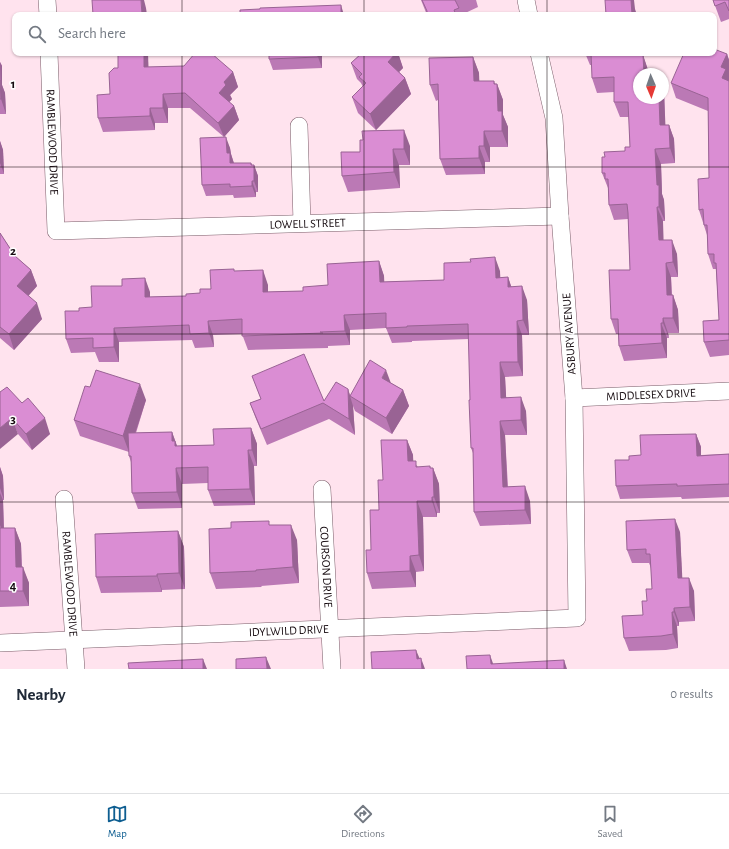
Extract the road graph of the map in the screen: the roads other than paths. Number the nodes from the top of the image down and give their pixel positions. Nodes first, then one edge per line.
1 (47, 0) edge
2 (526, 0) edge
3 (48, 12) edge
4 (528, 12) edge
5 (49, 56) edge
6 (540, 56) edge
7 (299, 126) dead end
8 (560, 216) junction
9 (302, 224) junction
10 (56, 231) joint
11 (729, 391) edge
12 (574, 398) junction
13 (322, 488) dead end
14 (64, 499) dead end
15 (577, 618) joint
16 (330, 629) junction
17 (74, 640) junction
18 (0, 643) edge
19 (76, 669) edge
20 (332, 669) edge

1 - 3 street
2 - 4 street
5 - 10 street, RAMBLEWOOD DRIVE
6 - 8 street, ASBURY AVENUE
7 - 9 street
8 - 9 street, LOWELL STREET
8 - 12 street, ASBURY AVENUE
9 - 10 street, LOWELL STREET
11 - 12 street, MIDDLESEX DRIVE
12 - 15 street, ASBURY AVENUE
13 - 16 street, COURSON DRIVE
14 - 17 street, RAMBLEWOOD DRIVE
15 - 16 street, IDYLWILD DRIVE
16 - 17 street, IDYLWILD DRIVE
16 - 20 street, COURSON DRIVE
17 - 18 street, IDYLWILD DRIVE
17 - 19 street, RAMBLEWOOD DRIVE

